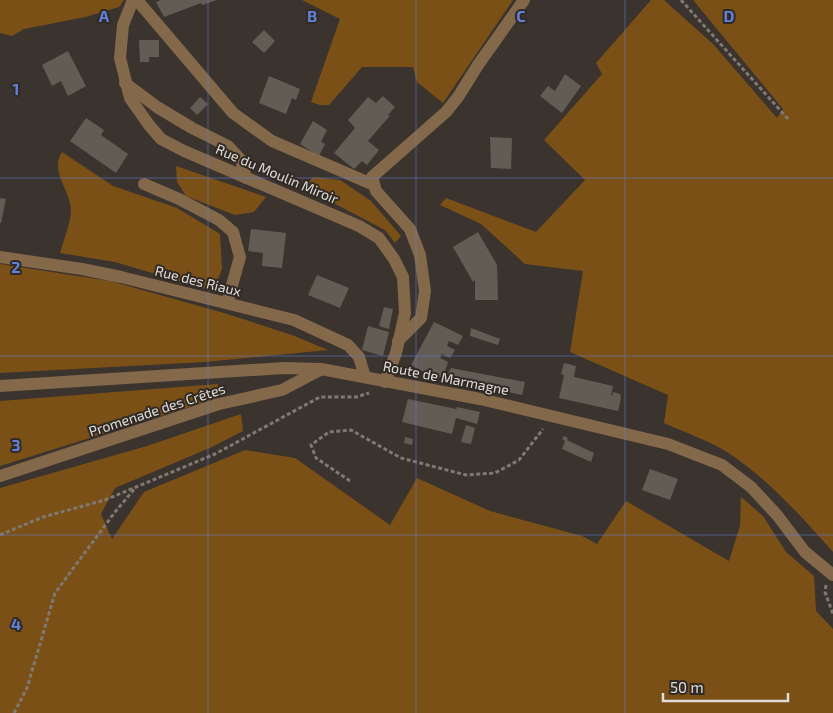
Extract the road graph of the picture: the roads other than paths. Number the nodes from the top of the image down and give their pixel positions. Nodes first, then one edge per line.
1 (133, 0) edge
2 (137, 0) edge
3 (524, 0) edge
4 (125, 83) junction
5 (246, 178) junction
6 (144, 184) dead end
7 (374, 185) junction
8 (0, 257) edge
9 (227, 303) junction
10 (398, 341) junction
11 (321, 370) junction
12 (365, 377) junction
13 (385, 382) junction
14 (0, 386) edge
15 (0, 476) edge
16 (831, 574) edge

1 - 4 street, Rue du Moulin Miroir
2 - 7 street
3 - 7 street
4 - 5 street
4 - 5 street, Rue du Moulin Miroir
5 - 10 street, Rue du Moulin Miroir
6 - 9 street
7 - 10 street
8 - 9 street, Rue des Riaux
9 - 12 street, Rue des Riaux
10 - 13 street, Rue du Moulin Miroir
11 - 12 street, Route de Marmagne
11 - 14 street, Route de Marmagne
11 - 15 street, Promenade des Crêtes
12 - 13 street, Route de Marmagne
13 - 16 street, Route de Marmagne

